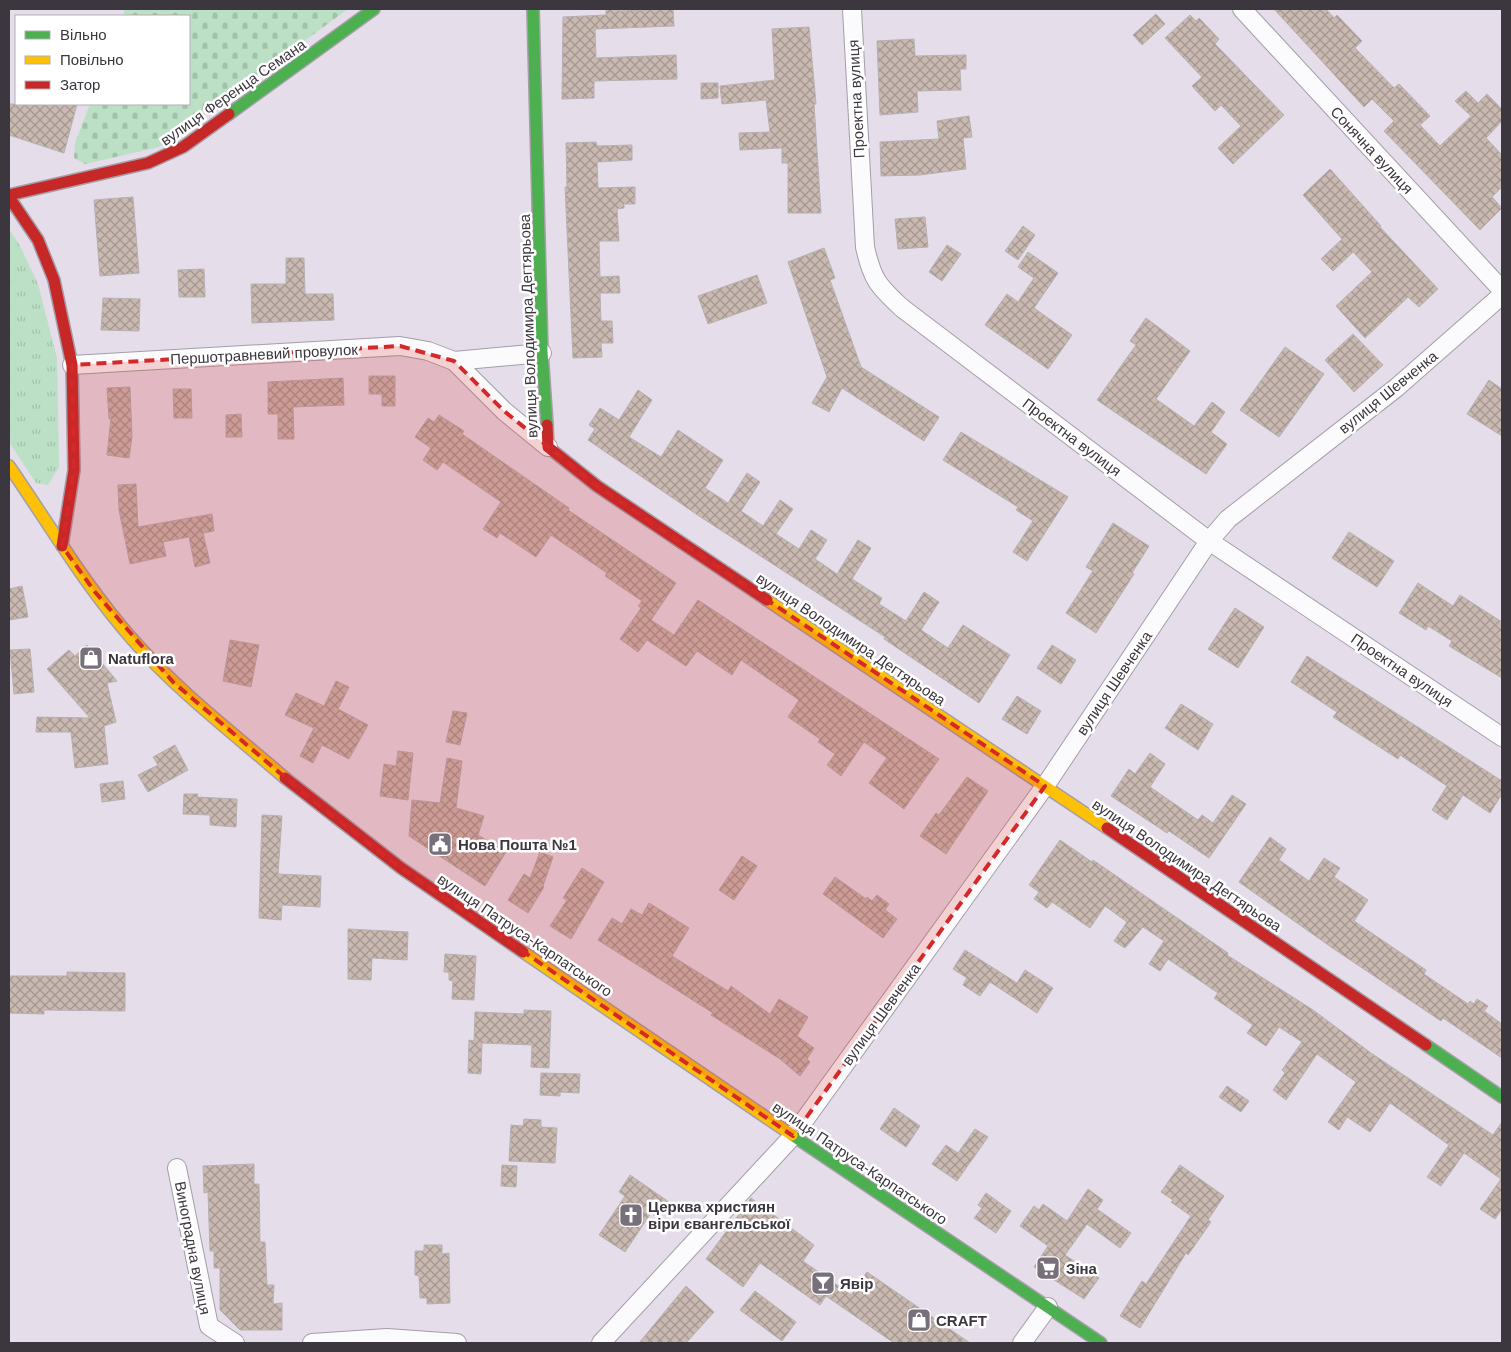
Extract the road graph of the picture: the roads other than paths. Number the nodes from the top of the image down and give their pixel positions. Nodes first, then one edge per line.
1 (374, 9) edge
2 (533, 9) edge
3 (852, 9) edge
4 (1242, 9) edge
5 (9, 196) edge
6 (1502, 290) edge
7 (1502, 295) edge
8 (542, 353) junction
9 (454, 360) junction
10 (72, 365) junction
11 (548, 447) junction
12 (9, 466) edge
13 (1209, 541) junction
14 (62, 546) junction
15 (1502, 737) edge
16 (1045, 786) junction
17 (1502, 1097) edge
18 (793, 1136) junction
19 (177, 1168) dead end
20 (1048, 1307) junction
21 (235, 1343) edge
22 (312, 1343) edge
23 (457, 1343) edge
24 (601, 1343) edge
25 (1022, 1343) edge
26 (1101, 1343) edge

1 - 5 street, вулиця Ференца Семана
2 - 8 street, вулиця Володимира Дегтярьова
3 - 13 street, Проектна вулиця
4 - 6 street, Сонячна вулиця
5 - 10 street
7 - 13 street, вулиця Шевченка
8 - 9 street, Першотравневий провулок
8 - 11 street, вулиця Володимира Дегтярьова
9 - 10 street, Першотравневий провулок
9 - 11 street, Першотравневий провулок
10 - 14 street
11 - 16 street, вулиця Володимира Дегтярьова
12 - 14 street, вулиця Патруса-Карпатського
13 - 15 street, Проектна вулиця
13 - 16 street, вулиця Шевченка
14 - 18 street, вулиця Патруса-Карпатського
16 - 17 street, вулиця Володимира Дегтярьова
16 - 18 street, вулиця Шевченка
18 - 20 street, вулиця Патруса-Карпатського
18 - 24 street, вулиця Шевченка
19 - 21 street, Виноградна вулиця
20 - 25 street
20 - 26 street, вулиця Патруса-Карпатського
22 - 23 street

